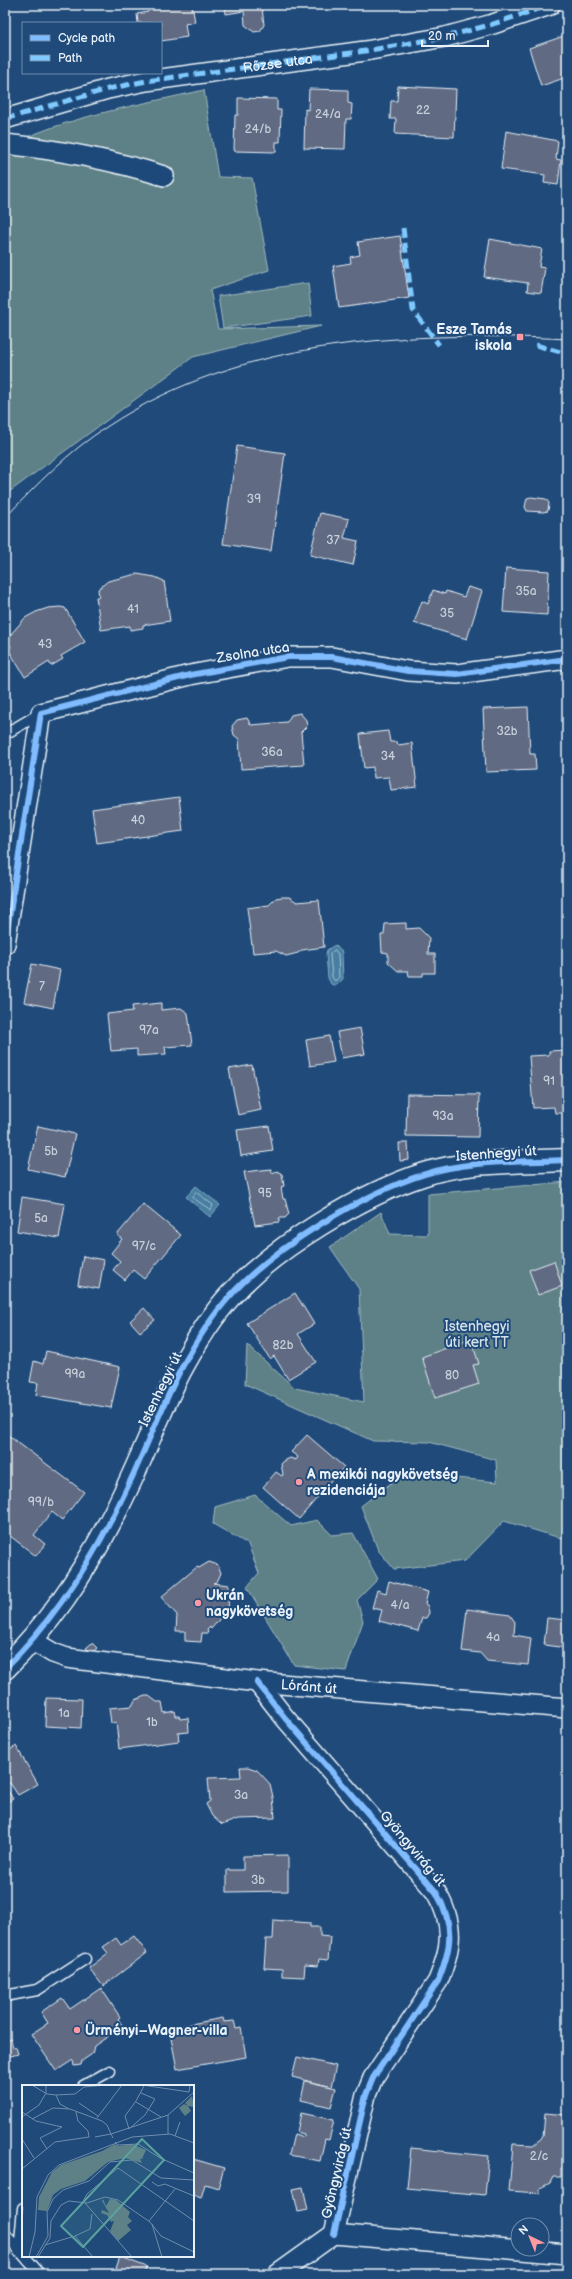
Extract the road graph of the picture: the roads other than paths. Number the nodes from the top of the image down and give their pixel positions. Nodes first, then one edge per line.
1 (550, 5) edge
2 (5, 119) edge
3 (5, 144) edge
4 (164, 176) dead end
5 (567, 659) edge
6 (41, 712) junction
7 (5, 734) edge
8 (5, 944) edge
9 (567, 1160) edge
10 (31, 1640) junction
11 (5, 1668) edge
12 (258, 1682) junction
13 (567, 1708) edge
14 (85, 1959) dead end
15 (5, 1996) edge
16 (110, 2071) dead end
17 (85, 2085) edge
18 (22, 2219) edge
19 (5, 2234) edge
20 (334, 2234) junction
21 (19, 2252) junction
22 (567, 2254) edge
23 (22, 2255) edge
24 (24, 2257) edge
25 (40, 2274) edge
26 (278, 2274) edge

1 - 2 street, Rőzse utca
3 - 4 street
5 - 6 street, Zsolna utca
6 - 7 lane
6 - 8 street
9 - 10 street, Istenhegyi út
10 - 11 street, Istenhegyi út
10 - 12 street, Lóránt út
12 - 13 street, Lóránt út
12 - 20 street, Gyöngyvirág út
14 - 15 lane
16 - 17 lane
18 - 21 lane
19 - 21 lane
20 - 22 street, Gyöngyvirág út
20 - 26 street
21 - 23 lane
24 - 25 lane

